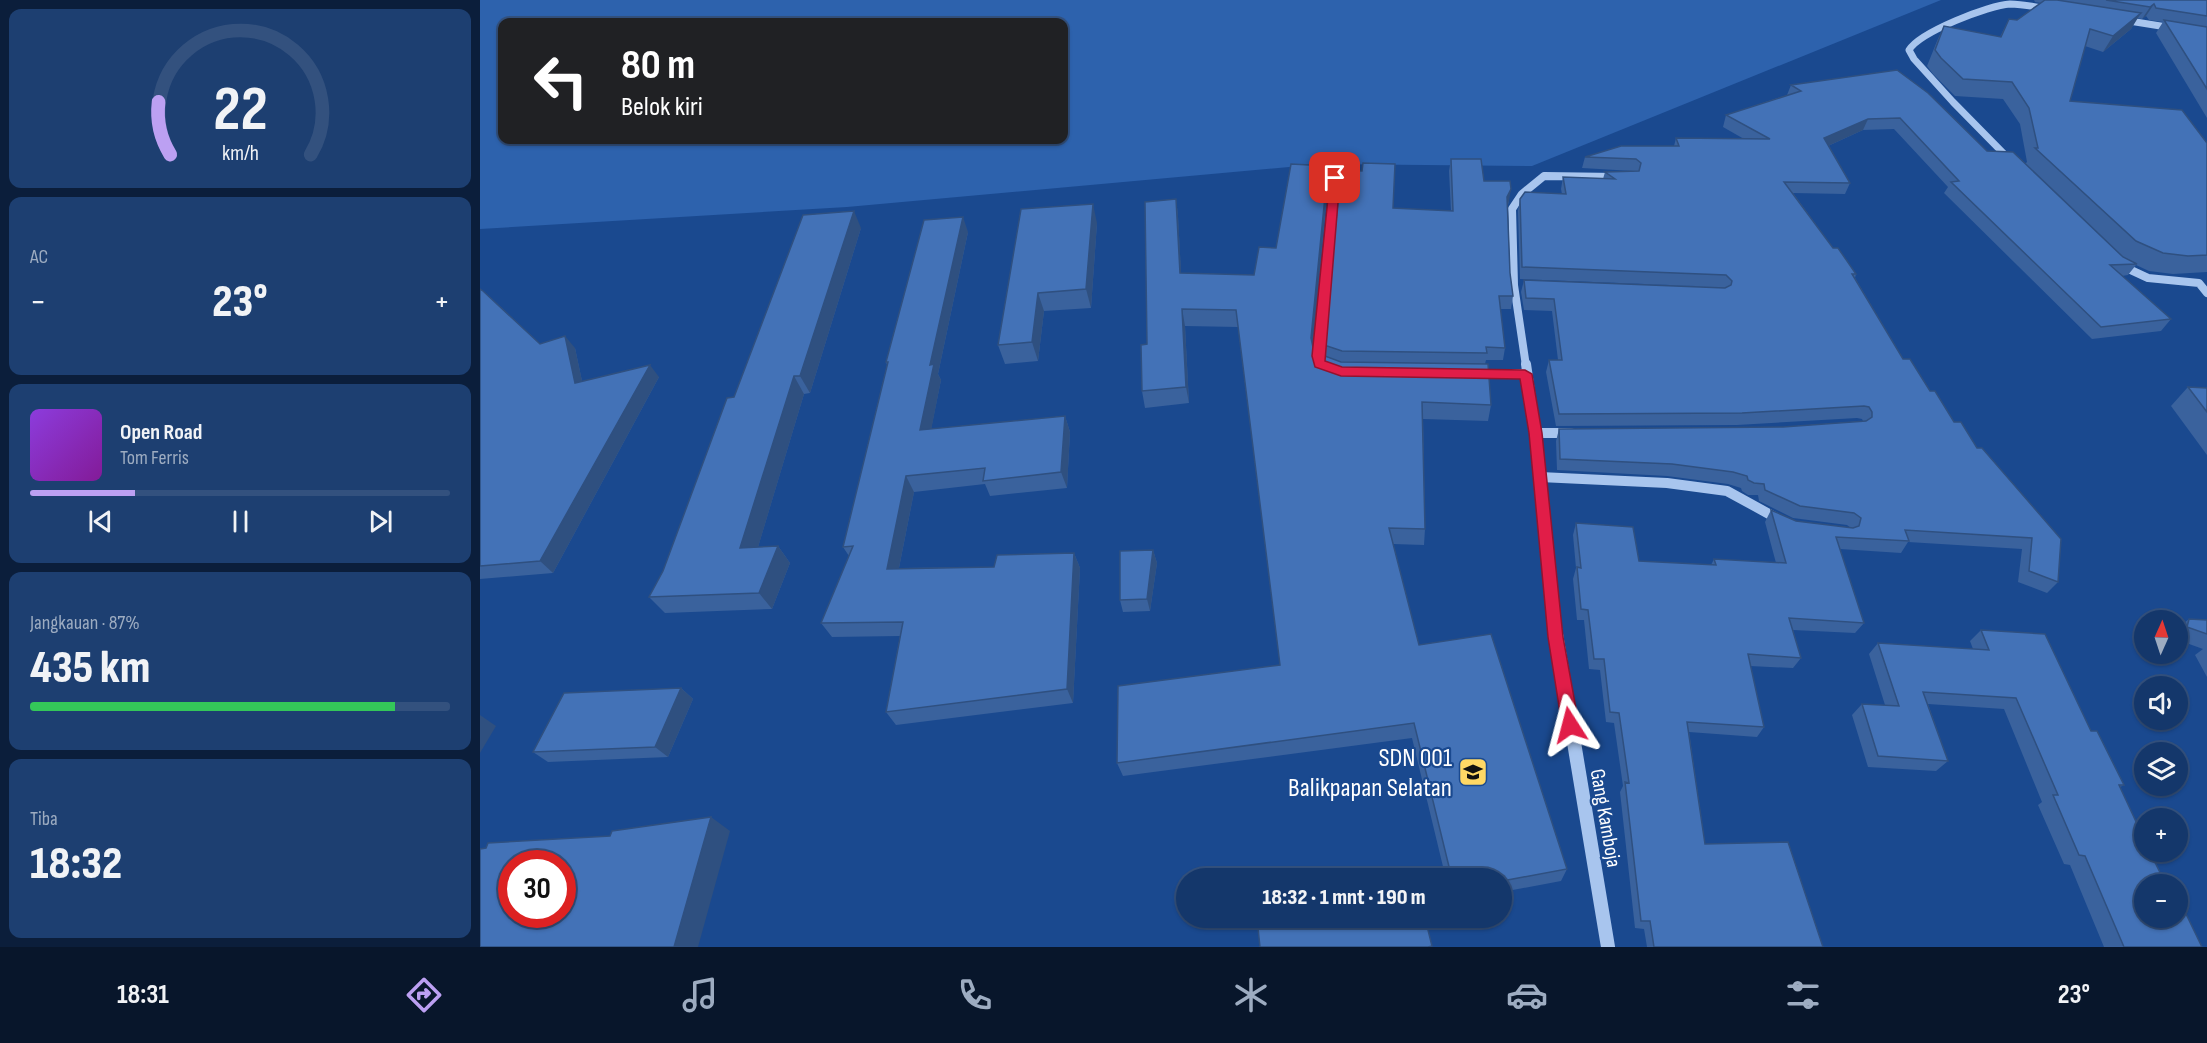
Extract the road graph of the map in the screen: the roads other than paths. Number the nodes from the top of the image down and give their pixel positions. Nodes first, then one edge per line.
1 (2058, 10) edge
2 (2115, 19) edge
3 (2184, 30) edge
4 (2016, 166) edge
5 (1621, 177) edge
6 (1335, 178) dead end
7 (2111, 256) edge
8 (2203, 283) edge
9 (1514, 285) junction
10 (1526, 285) edge
11 (2207, 293) edge
12 (1334, 370) edge
13 (1468, 374) edge
14 (1525, 374) junction
15 (1536, 433) junction
16 (1582, 434) edge
17 (1540, 477) junction
18 (1791, 525) edge
19 (1608, 947) edge

1 - 4 street
2 - 3 street
5 - 9 street, Gang Kamboja
6 - 12 street
7 - 8 street
8 - 11 street
9 - 10 street
9 - 14 street, Gang Kamboja
13 - 14 street
14 - 15 street, Gang Kamboja
15 - 16 street
15 - 17 street, Gang Kamboja
17 - 18 street
17 - 19 street, Gang Kamboja

